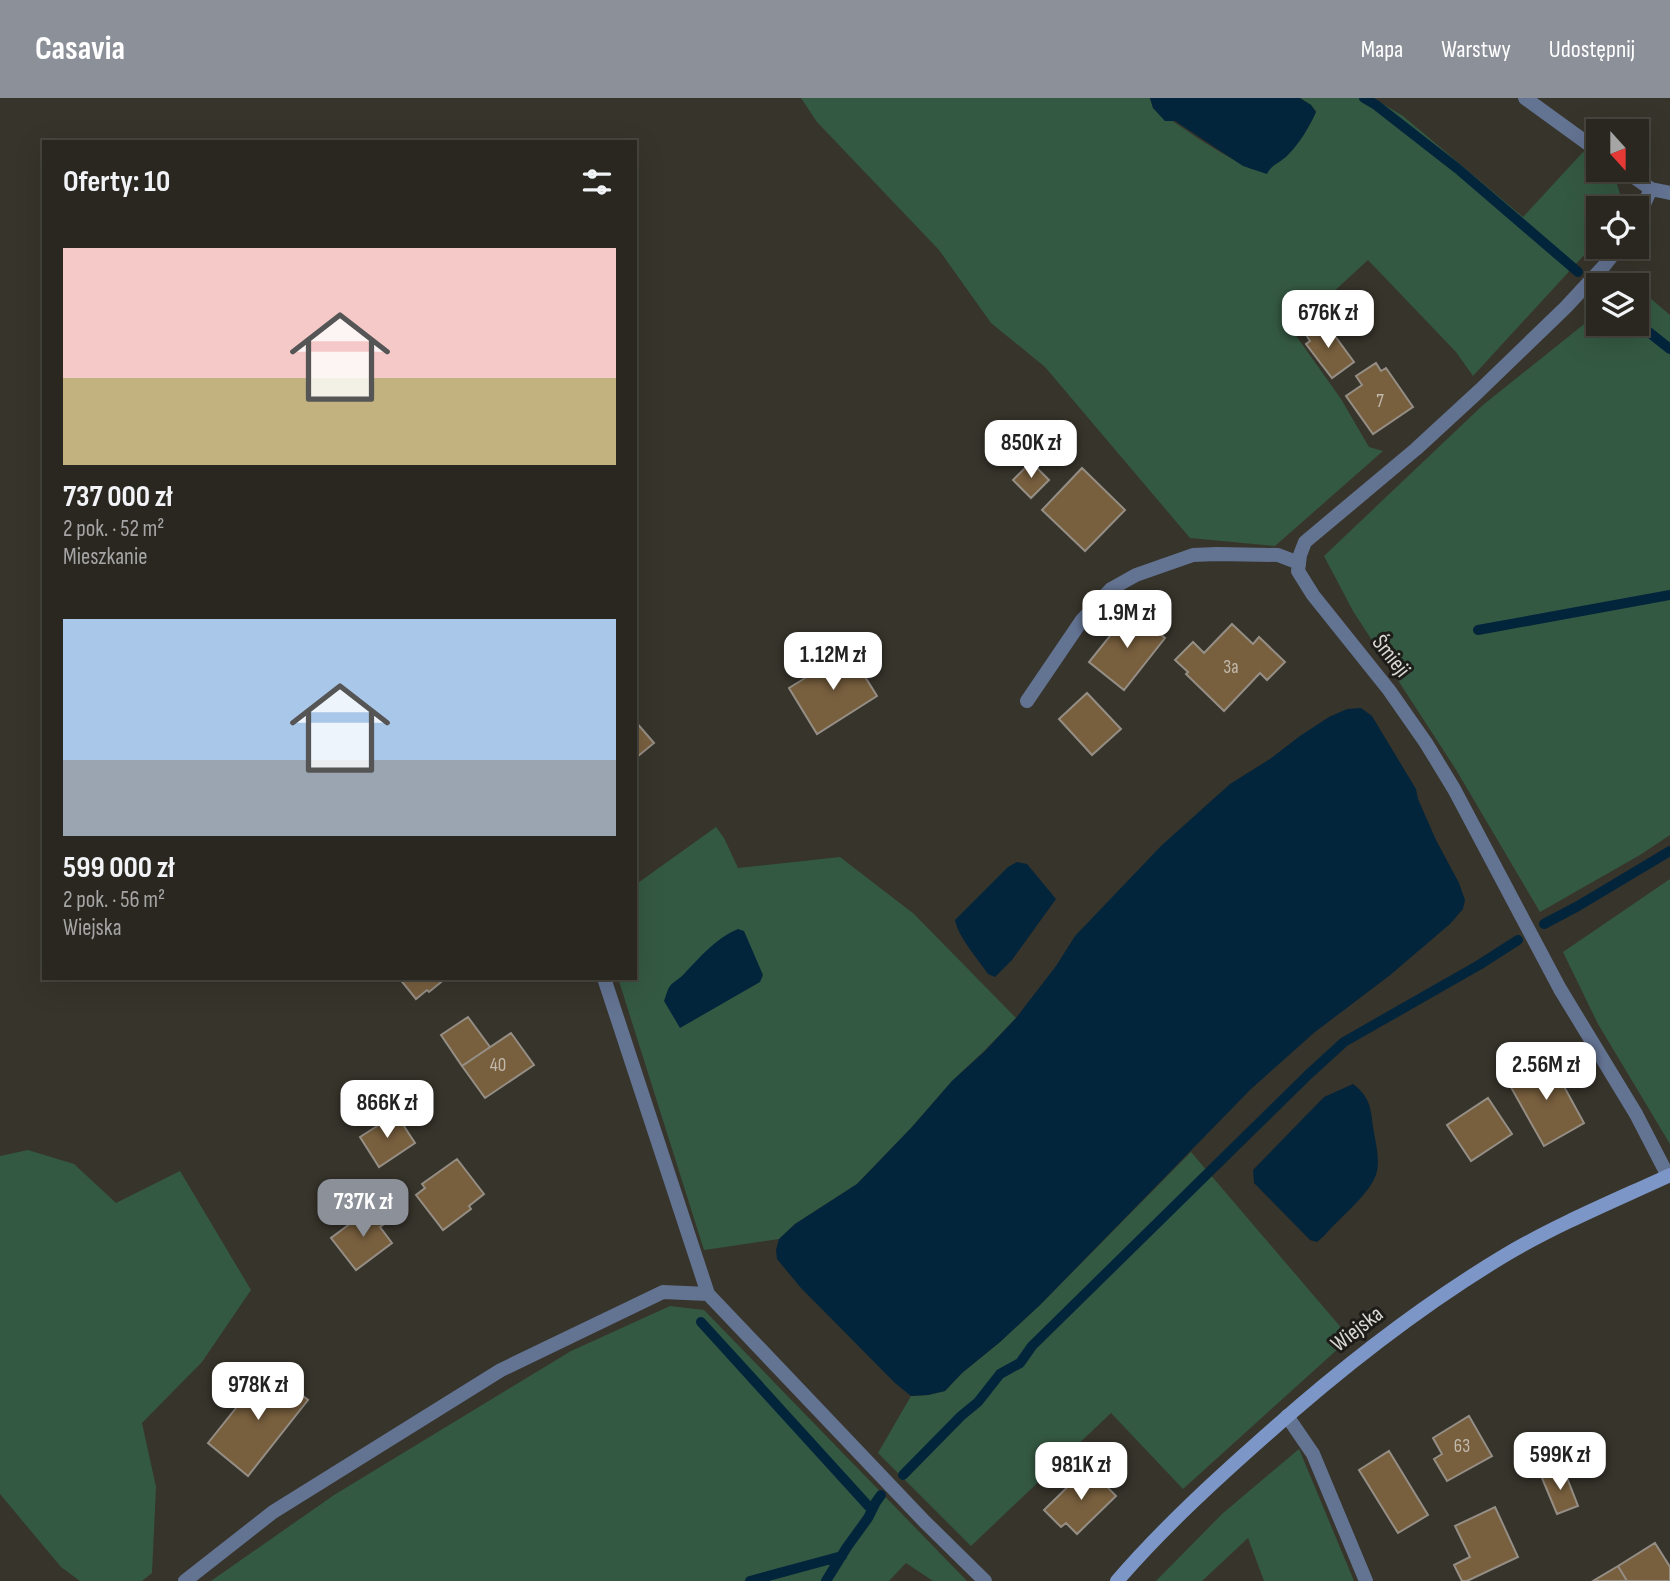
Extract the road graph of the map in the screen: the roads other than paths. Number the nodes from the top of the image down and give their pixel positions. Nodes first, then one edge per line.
1 (1525, 98) edge
2 (1586, 142) edge
3 (1641, 182) edge
4 (1651, 189) junction
5 (1670, 193) edge
6 (1648, 196) edge
7 (1610, 259) edge
8 (1299, 562) junction
9 (1027, 701) dead end
10 (605, 980) edge
11 (1669, 1175) edge
12 (708, 1294) junction
13 (1287, 1416) junction
14 (185, 1581) edge
15 (985, 1581) edge
16 (1117, 1581) edge
17 (1366, 1581) edge

1 - 2 street
3 - 4 street
4 - 5 street
4 - 6 street
7 - 8 street
8 - 9 street
8 - 11 street, Śmieji
10 - 12 street
11 - 13 street, Wiejska
12 - 14 street
12 - 15 street
13 - 16 street, Wiejska
13 - 17 street

